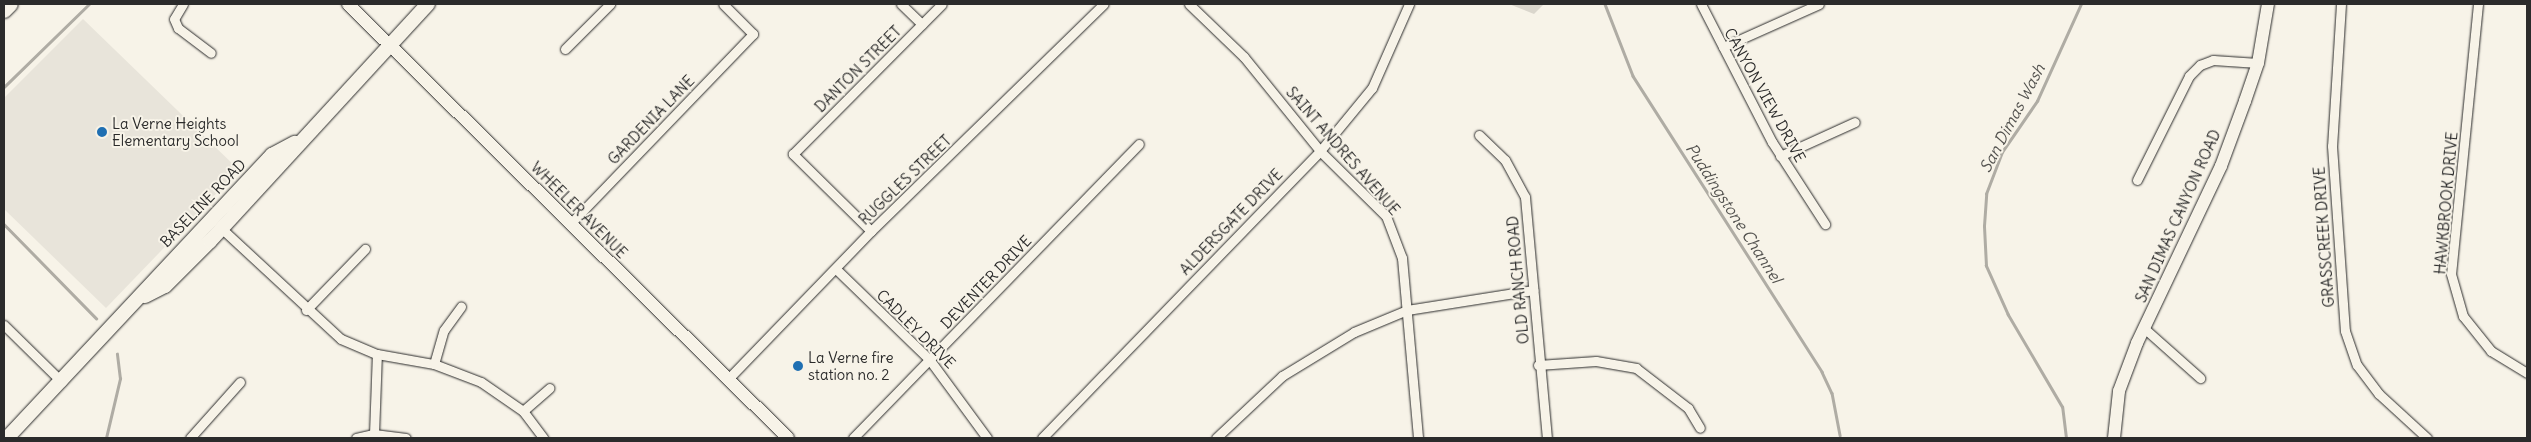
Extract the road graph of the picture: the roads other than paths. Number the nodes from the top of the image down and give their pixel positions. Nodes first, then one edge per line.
1 (10, 4) edge
2 (183, 4) edge
3 (348, 4) edge
4 (428, 4) edge
5 (610, 4) edge
6 (723, 4) edge
7 (901, 4) edge
8 (942, 4) edge
9 (1104, 4) edge
10 (1188, 4) edge
11 (1409, 4) edge
12 (1701, 4) edge
13 (1819, 4) edge
14 (2268, 4) edge
15 (2341, 4) edge
16 (2478, 4) edge
17 (4, 10) edge
18 (922, 24) junction
19 (389, 44) junction
20 (1723, 47) junction
21 (566, 49) dead end
22 (211, 53) dead end
23 (2258, 63) junction
24 (1855, 122) dead end
25 (1479, 135) dead end
26 (295, 143) junction
27 (1139, 144) dead end
28 (1320, 151) junction
29 (1780, 156) junction
30 (2137, 180) dead end
31 (570, 224) junction
32 (1825, 224) dead end
33 (221, 228) junction
34 (871, 231) junction
35 (365, 248) dead end
36 (836, 269) junction
37 (1534, 290) junction
38 (145, 296) junction
39 (461, 307) dead end
40 (306, 310) junction
41 (1408, 310) junction
42 (4, 326) edge
43 (2145, 329) junction
44 (377, 354) junction
45 (930, 359) junction
46 (434, 364) junction
47 (1538, 365) junction
48 (2527, 373) edge
49 (2200, 378) dead end
50 (728, 379) junction
51 (62, 382) junction
52 (240, 382) dead end
53 (549, 388) dead end
54 (523, 411) junction
55 (1700, 428) dead end
56 (374, 434) junction
57 (7, 438) edge
58 (190, 438) edge
59 (356, 438) edge
60 (406, 438) edge
61 (542, 438) edge
62 (788, 438) edge
63 (853, 438) edge
64 (987, 438) edge
65 (1042, 438) edge
66 (1216, 438) edge
67 (1418, 438) edge
68 (1547, 438) edge
69 (2114, 438) edge
70 (2427, 438) edge

1 - 17 highway
2 - 22 street
3 - 19 main road, WHEELER AVENUE
4 - 19 main road, BASELINE ROAD
5 - 21 street
6 - 31 street, GARDENIA LANE
7 - 18 street
8 - 18 street, DANTON STREET
9 - 34 street, RUGGLES STREET
10 - 28 street, SAINT ANDRES AVENUE
11 - 28 street, ALDERSGATE DRIVE
12 - 20 street, CANYON VIEW DRIVE
13 - 20 street
14 - 23 main road, SAN DIMAS CANYON ROAD
15 - 70 street, GRASSCREEK DRIVE
16 - 48 street, HAWKBROOK DRIVE
18 - 34 street, DANTON STREET
19 - 26 main road, BASELINE ROAD
19 - 31 main road, WHEELER AVENUE
20 - 29 street, CANYON VIEW DRIVE
23 - 30 street
23 - 43 main road, SAN DIMAS CANYON ROAD
24 - 29 street
25 - 37 street, OLD RANCH ROAD
26 - 33 main road, BASELINE ROAD
26 - 38 main road, BASELINE ROAD
27 - 45 street, DEVENTER DRIVE
28 - 41 street, SAINT ANDRES AVENUE
28 - 65 street, ALDERSGATE DRIVE
29 - 32 street, CANYON VIEW DRIVE
31 - 50 main road, WHEELER AVENUE
33 - 38 main road, BASELINE ROAD
33 - 40 street
34 - 36 street, RUGGLES STREET
35 - 40 street
36 - 45 street, CADLEY DRIVE
36 - 50 street, RUGGLES STREET
37 - 41 street
37 - 47 street, OLD RANCH ROAD
38 - 51 main road, BASELINE ROAD
39 - 46 street
40 - 44 street
41 - 66 street
41 - 67 street, SAINT ANDRES AVENUE
42 - 51 street
43 - 49 street
43 - 69 main road, SAN DIMAS CANYON ROAD
44 - 46 street
44 - 56 street
45 - 63 street, DEVENTER DRIVE
45 - 64 street, CADLEY DRIVE
46 - 54 street
47 - 55 street
47 - 68 street, OLD RANCH ROAD
50 - 62 main road, WHEELER AVENUE
51 - 57 main road, BASELINE ROAD
52 - 58 street
53 - 54 street
54 - 61 street
56 - 59 street
56 - 60 street

